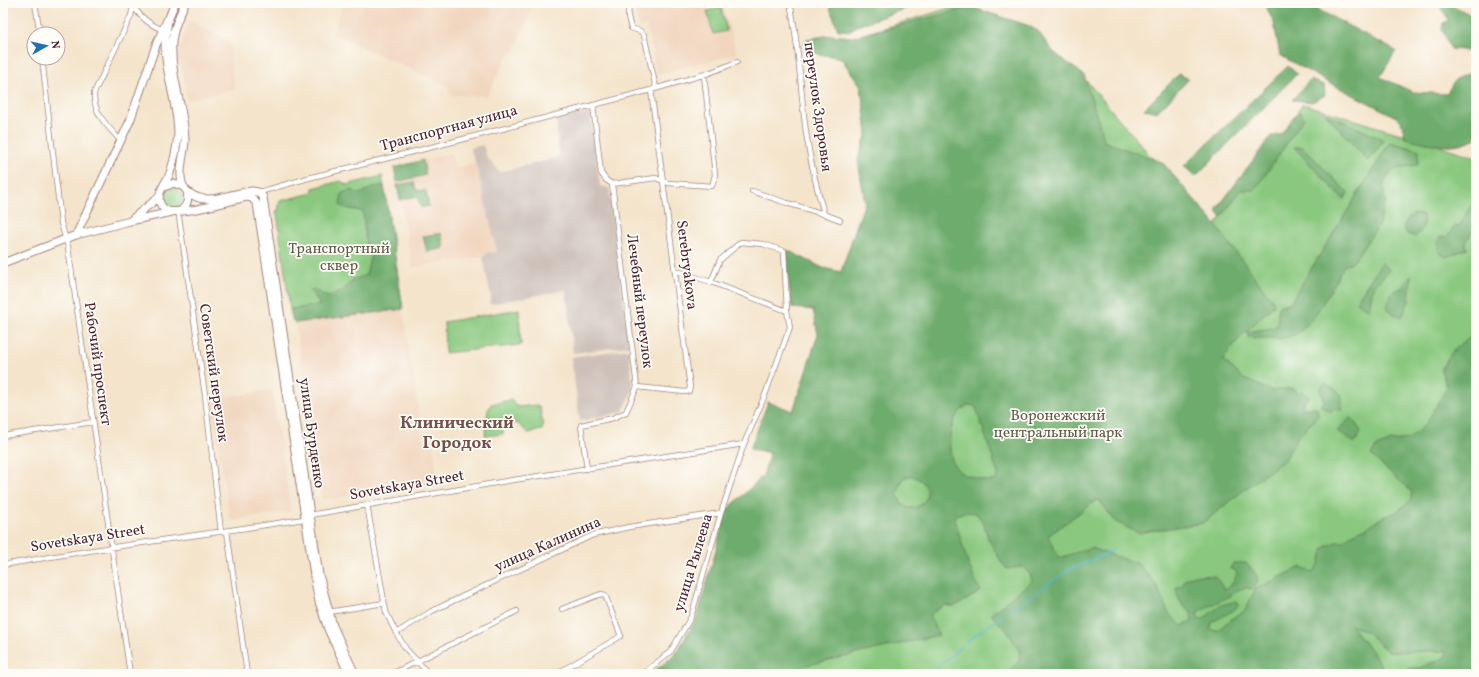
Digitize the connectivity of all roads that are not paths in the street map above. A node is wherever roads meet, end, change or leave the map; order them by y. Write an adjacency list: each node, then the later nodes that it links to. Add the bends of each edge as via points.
1 (35, 3): 7 (street)
2 (175, 3): 8 (main road)
3 (185, 3): 8 (main road, via 177,20)
4 (629, 3): 12 (street, Serebryakova, via 628,17 631,28 640,31 644,36)
5 (790, 3): 24 (street, переулок Здоровья, via 807,139)
6 (133, 4): 8 (street, via 148,22); 14 (street, via 131,16 94,93 96,110)
7 (39, 26)
8 (167, 32): 14 (main road); 17 (main road, via 168,66 178,135 176,151); 18 (main road, via 172,42 172,58 183,121 181,168)
9 (737, 62): 11 (street, Транспортная улица)
10 (43, 66): 28 (street, Рабочий проспект, via 61,223)
11 (704, 75): 12 (street, Транспортная улица); 15 (street, via 716,176 712,186)
12 (653, 89): 13 (street, Транспортная улица); 15 (street, Serebryakova)
13 (593, 105): 16 (street, via 601,173); 20 (street, Транспортная улица)
14 (121, 141): 27 (main road)
15 (664, 181): 16 (street, via 656,178); 30 (street, Serebryakova)
16 (612, 184): 33 (street, Лечебный переулок)
17 (164, 187): 18 (main road, via 174,183); 21 (main road)
18 (185, 189): 20 (main road, via 193,196 207,199 248,191); 23 (main road, via 187,203)
19 (752, 191): 24 (street)
20 (258, 192): 22 (street, Транспортная улица); 40 (main road, улица Бурденко, via 264,202)
21 (159, 197): 23 (main road, via 162,207); 26 (main road)
22 (250, 197): 23 (main road); 40 (main road, улица Бурденко, via 255,201 258,210)
23 (176, 214): 26 (main road); 41 (street, Советский переулок)
24 (824, 214): 25 (street)
25 (840, 220)
26 (130, 221): 27 (main road)
27 (76, 235): 28 (main road)
28 (66, 238): 29 (main road); 34 (street, Рабочий проспект)
29 (3, 263)
30 (675, 272): 31 (street); 33 (street, Serebryakova, via 689,391)
31 (711, 282): 32 (street); 32 (street, улица Рылеева, via 720,260 741,242 763,244 784,251)
32 (787, 311): 36 (street, улица Рылеева, via 790,327)
33 (637, 387): 37 (street, Лечебный переулок, via 626,412 613,418 581,425)
34 (93, 422): 35 (street); 42 (street, Рабочий проспект)
35 (3, 436)
36 (744, 444): 37 (street, Sovetskaya Street); 39 (street, улица Рылеева)
37 (587, 469): 38 (street, Sovetskaya Street, via 507,480)
38 (367, 505): 40 (street, Sovetskaya Street); 44 (street)
39 (721, 513): 48 (street, улица Калинина, via 593,535 452,601); 57 (street, улица Рылеева, via 691,617 671,651)
40 (307, 517): 41 (street, Sovetskaya Street); 47 (main road, улица Бурденко); 52 (main road, улица Бурденко, via 320,602 328,629)
41 (224, 531): 42 (street, Sovetskaya Street); 51 (street, Советский переулок)
42 (112, 548): 43 (street, Sovetskaya Street, via 79,551); 50 (street, Рабочий проспект)
43 (3, 565)
44 (384, 603): 47 (street); 48 (street)
45 (562, 609): 56 (street, via 601,594 605,595 621,636)
46 (517, 611): 49 (street)
47 (329, 612): 53 (main road, улица Бурденко)
48 (396, 633): 49 (street)
49 (417, 660): 54 (street); 55 (street)
50 (130, 674)
51 (247, 674)
52 (349, 674)
53 (355, 674)
54 (392, 674)
55 (429, 674)
56 (556, 674)
57 (644, 674)

